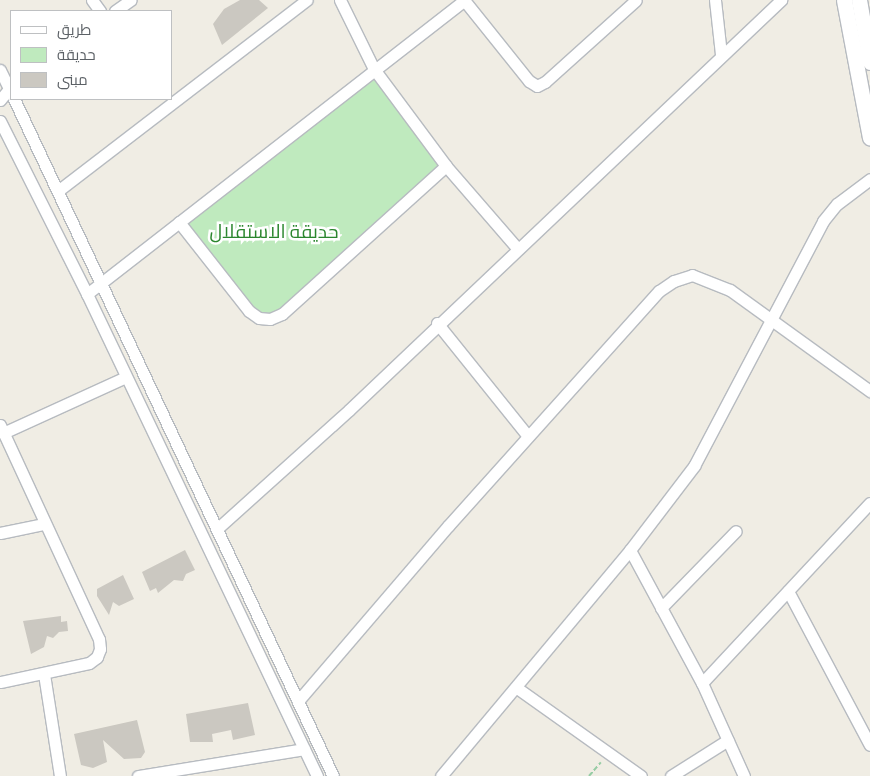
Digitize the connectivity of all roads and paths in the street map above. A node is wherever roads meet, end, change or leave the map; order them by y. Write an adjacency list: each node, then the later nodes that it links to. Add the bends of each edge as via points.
1 (131, 0): 10 (street)
2 (307, 0): 15 (street)
3 (340, 0): 13 (street)
4 (464, 0): 5 (street, via 529,81 537,86); 13 (street)
5 (636, 0)
6 (715, 0): 11 (street)
7 (781, 0): 11 (street)
8 (844, 0): 20 (street)
9 (859, 0): 12 (street)
10 (116, 10)
11 (721, 54): 25 (street)
12 (869, 54)
13 (374, 70): 21 (street); 24 (street)
14 (7, 85): 16 (street)
15 (172, 98)
16 (0, 100)
17 (14, 100): 23 (street)
18 (166, 102): 23 (street)
19 (0, 121): 27 (street)
20 (870, 138)
21 (446, 166): 24 (street, via 282,314 270,319 259,318 249,311); 25 (street)
22 (870, 179): 28 (street, via 837,204 823,221)
23 (59, 190): 26 (street)
24 (179, 222): 26 (street)
25 (517, 248): 29 (street)
26 (103, 283): 27 (street); 36 (street)
27 (87, 294): 30 (street)
28 (773, 320): 31 (street); 33 (street, via 710,280 692,275 674,281 659,291); 39 (street, via 706,448)
29 (437, 323): 33 (street); 36 (street, via 349,410)
30 (126, 378): 32 (street); 49 (street)
31 (870, 391)
32 (2, 429): 35 (street)
33 (528, 436): 46 (street, via 365,618)
34 (870, 503): 40 (street)
35 (44, 524): 38 (street); 42 (street, via 99,639 100,649 97,657 89,663)
36 (218, 528): 46 (street)
37 (736, 531): 41 (street)
38 (0, 533)
39 (630, 550): 41 (street); 45 (street)
40 (788, 591): 44 (street); 48 (street)
41 (661, 608): 44 (street)
42 (44, 674): 43 (street); 51 (street)
43 (0, 682)
44 (702, 683): 47 (street)
45 (517, 688): 50 (street); 55 (street)
46 (298, 701): 54 (street)
47 (728, 740): 58 (street); 59 (street)
48 (870, 745)
49 (304, 749): 52 (street); 53 (street)
50 (608, 754): 56 (path); 57 (street)
51 (60, 776)
52 (138, 776)
53 (317, 776)
54 (333, 776)
55 (441, 776)
56 (588, 776)
57 (641, 776)
58 (671, 776)
59 (744, 776)

